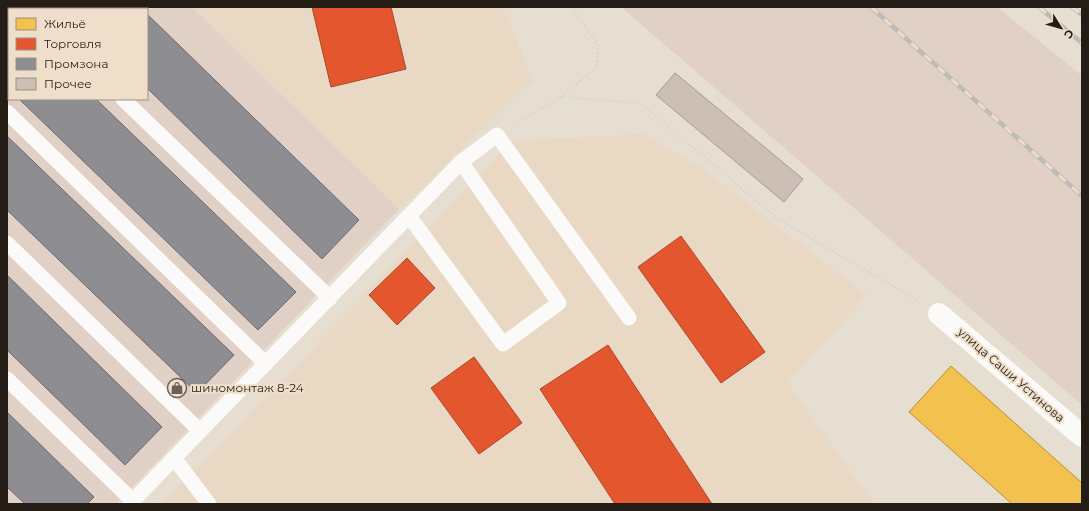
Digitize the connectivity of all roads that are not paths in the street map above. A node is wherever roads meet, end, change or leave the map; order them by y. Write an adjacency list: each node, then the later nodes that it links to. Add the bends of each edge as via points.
1 (124, 100): 6 (lane)
2 (7, 112): 9 (lane)
3 (461, 162): 4 (lane); 4 (lane, via 559,303 503,344); 8 (lane, via 497,135)
4 (409, 216): 6 (lane)
5 (7, 243): 11 (lane)
6 (330, 298): 9 (lane)
7 (939, 314): 12 (street, улица Саши Устинова)
8 (629, 318)
9 (266, 364): 11 (lane)
10 (7, 379): 14 (lane)
11 (200, 431): 13 (lane)
12 (1082, 436)
13 (174, 458): 14 (lane); 15 (lane)
14 (131, 502)
15 (209, 504)

